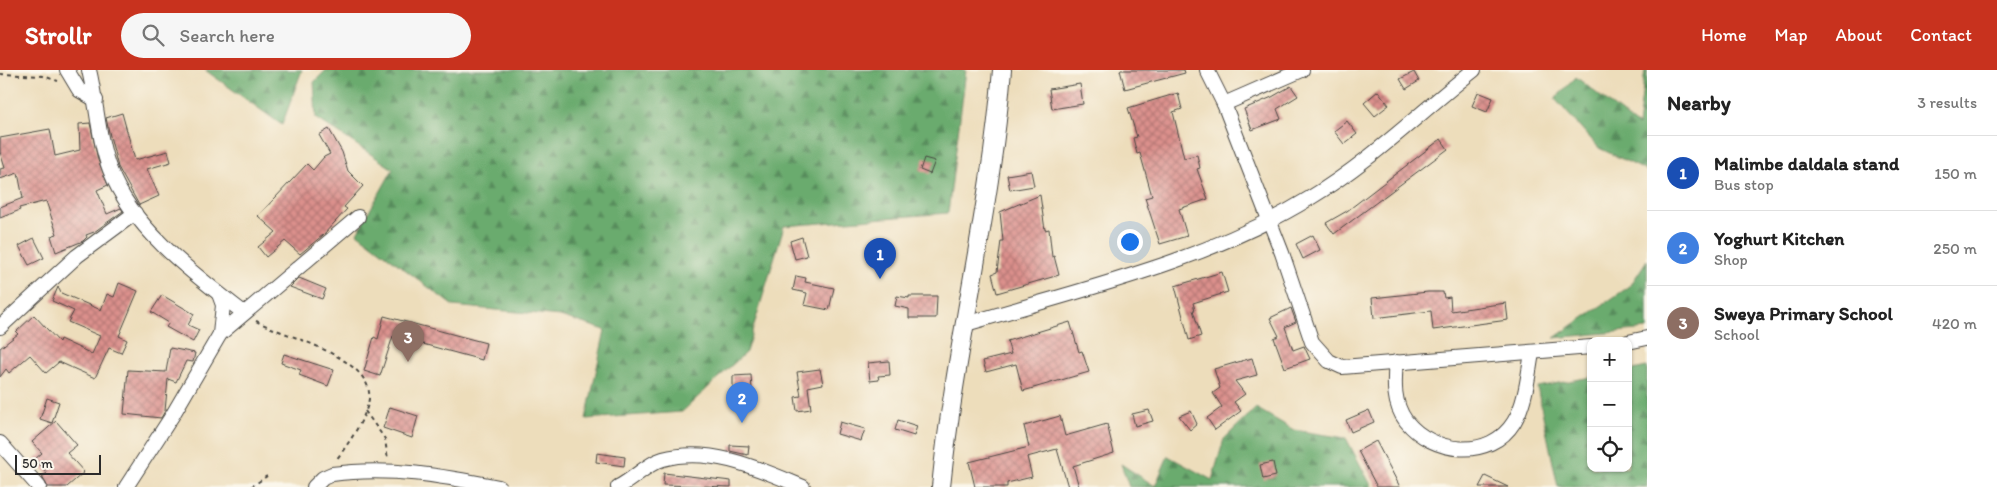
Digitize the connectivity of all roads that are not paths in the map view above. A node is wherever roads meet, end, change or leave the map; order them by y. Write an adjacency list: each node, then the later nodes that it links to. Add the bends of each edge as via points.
1 (67, 70): 7 (street, via 79,90)
2 (90, 70): 7 (street)
3 (1002, 70): 14 (main road)
4 (1207, 70): 8 (street)
5 (1302, 70): 8 (street)
6 (1474, 70): 11 (street, via 1357,167)
7 (96, 100): 9 (street, via 110,169 120,193)
8 (1224, 104): 11 (street)
9 (135, 213): 12 (street, via 176,257); 15 (street, via 77,256)
10 (358, 217): 13 (street)
11 (1270, 221): 14 (street, via 1198,252); 21 (street, via 1310,336 1320,353 1342,366)
12 (219, 294): 13 (street); 16 (street, via 223,305)
13 (244, 313): 16 (street)
14 (964, 325): 29 (main road)
15 (0, 327)
16 (220, 334): 25 (street)
17 (1647, 338): 18 (street)
18 (1632, 341)
19 (1587, 347): 20 (street)
20 (1532, 352): 21 (street); 21 (street, via 1526,390 1514,422 1500,438 1477,450 1432,441 1405,420 1394,385)
21 (1396, 362)
22 (0, 444): 24 (street)
23 (319, 483): 26 (street, via 342,473 388,470)
24 (30, 484)
25 (126, 487)
26 (499, 487)
27 (618, 487): 28 (street, via 662,459 689,455 719,457)
28 (803, 487)
29 (941, 487)

